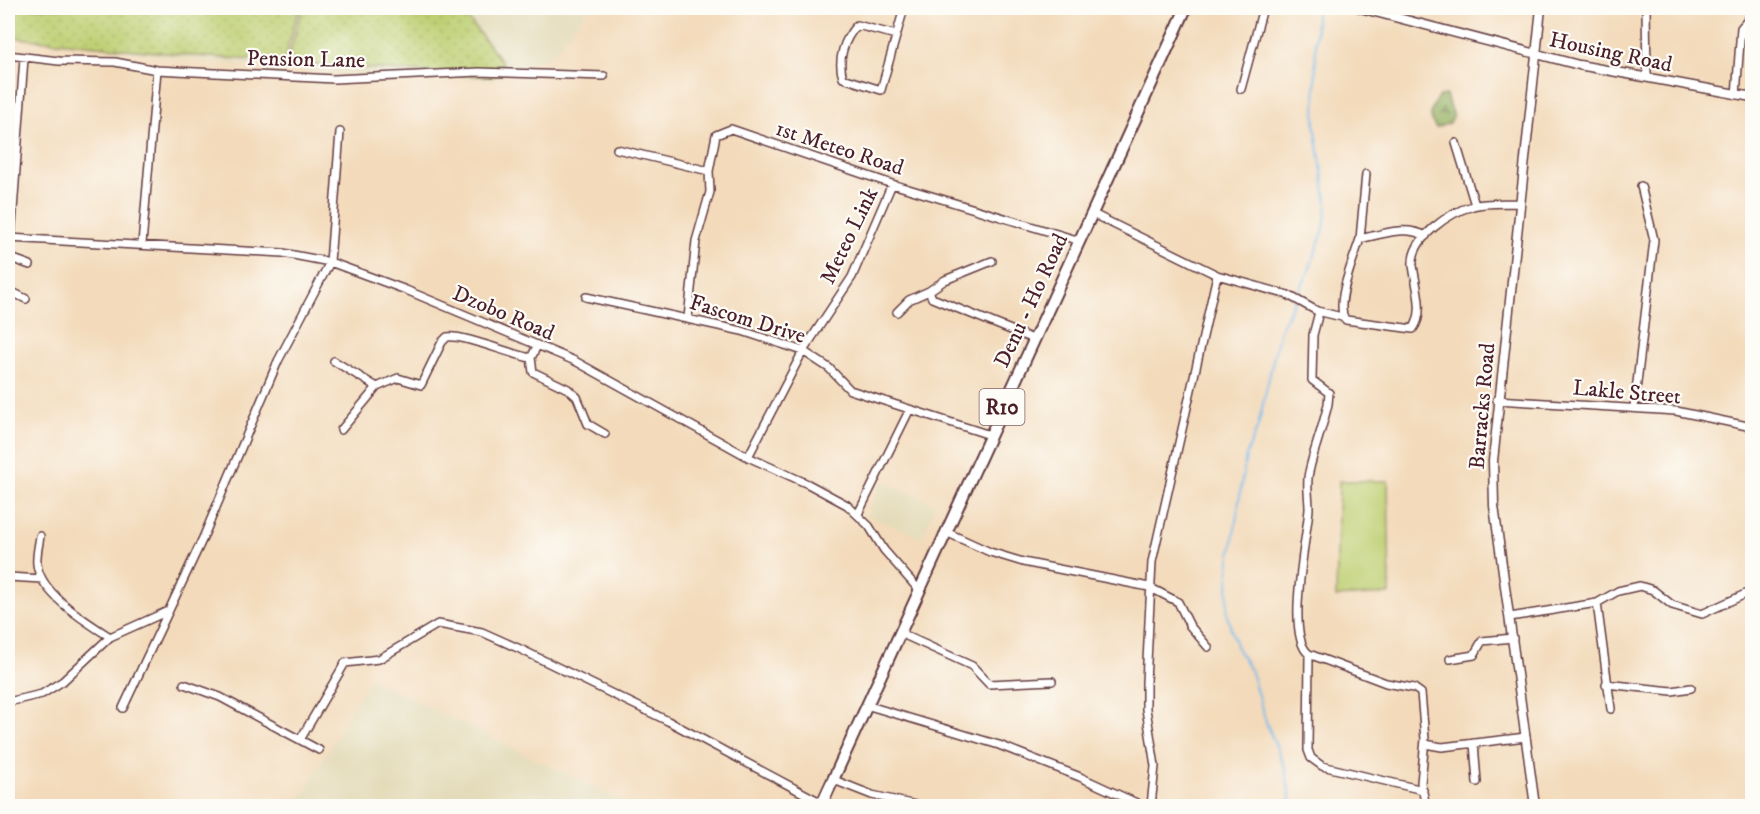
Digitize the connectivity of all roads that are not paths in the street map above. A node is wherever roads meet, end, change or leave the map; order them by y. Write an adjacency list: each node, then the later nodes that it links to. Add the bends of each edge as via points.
1 (904, 8): 8 (street)
2 (1186, 8): 27 (main road, Denu - Ho Road / R10)
3 (1263, 8): 15 (street)
4 (1360, 8): 9 (street, Housing Road)
5 (1541, 8): 9 (street, Barracks Road)
6 (1646, 8): 14 (street)
7 (1752, 15): 16 (street, via 1741,28)
8 (896, 35): 8 (street, via 880,90 843,78 839,67 843,50 857,25)
9 (1537, 54): 14 (street, Housing Road); 25 (street, Barracks Road)
10 (8, 55): 11 (street, Pension Lane)
11 (24, 58): 12 (street, Pension Lane, via 114,62); 29 (street)
12 (157, 70): 13 (street, Pension Lane, via 334,80 479,72); 32 (street)
13 (604, 76)
14 (1647, 76): 16 (street, Housing Road)
15 (1241, 89)
16 (1736, 95): 17 (street, Housing Road)
17 (1752, 97)
18 (340, 132): 35 (street)
19 (1456, 144): 26 (street)
20 (617, 149): 21 (street)
21 (709, 171): 23 (street, 1st Meteo Road, via 716,135 731,129); 44 (street, via 710,192 696,240)
22 (1366, 174): 30 (street)
23 (892, 184): 31 (street, 1st Meteo Road); 50 (street, Meteo Link, via 852,277)
24 (1641, 186): 55 (street, via 1654,240)
25 (1520, 204): 26 (street); 54 (street, Barracks Road)
26 (1475, 205): 28 (street)
27 (1093, 214): 31 (main road, Denu - Ho Road / R10); 37 (street)
28 (1426, 236): 30 (street, via 1404,230); 45 (street, via 1413,263 1419,309 1413,329)
29 (9, 238): 32 (street, Dzobo Road)
30 (1360, 239): 45 (street, via 1346,283)
31 (1080, 241): 47 (main road, Denu - Ho Road / R10)
32 (142, 244): 35 (street, Dzobo Road, via 283,253)
33 (8, 257): 36 (street)
34 (992, 261): 39 (street)
35 (330, 262): 49 (street, Dzobo Road); 71 (street, via 278,361)
36 (30, 265)
37 (1216, 275): 43 (street, via 1292,297); 67 (street)
38 (8, 290): 41 (street)
39 (928, 291): 42 (street, via 909,300); 47 (street, via 932,297)
40 (586, 297): 44 (street, Fascom Drive)
41 (26, 299)
42 (897, 312)
43 (1319, 312): 45 (street); 77 (street, via 1313,334 1312,380 1329,393 1308,473 1307,528 1299,582 1298,626 1304,650)
44 (688, 318): 50 (street, Fascom Drive)
45 (1344, 318)
46 (8, 321): 48 (street)
47 (1033, 339): 60 (main road, Denu - Ho Road / R10)
48 (8, 341)
49 (537, 346): 51 (street); 61 (street, Dzobo Road, via 575,361)
50 (802, 351): 56 (street, Fascom Drive, via 829,368 850,390); 61 (street, Meteo Link)
51 (531, 358): 53 (street, via 447,337 422,385 398,378); 59 (street, via 532,372 568,389 577,397 588,424)
52 (334, 361): 53 (street)
53 (377, 387): 58 (street)
54 (1497, 400): 55 (street, Lakle Street); 72 (street, Barracks Road, via 1493,489)
55 (1634, 408): 57 (street, Lakle Street, via 1676,411)
56 (909, 411): 60 (street, Fascom Drive); 62 (street)
57 (1752, 427)
58 (341, 430)
59 (605, 434)
60 (990, 435): 63 (main road, Denu - Ho Road / R10)
61 (748, 457): 62 (street, Dzobo Road, via 808,484)
62 (858, 513): 68 (street, Dzobo Road)
63 (946, 532): 67 (street, via 1023,562); 68 (main road, Denu - Ho Road / R10)
64 (40, 536): 66 (street, via 37,565)
65 (8, 577): 66 (street)
66 (42, 579): 74 (street, via 69,609)
67 (1149, 587): 76 (street, via 1178,602 1190,626); 98 (street, via 1146,709 1155,766)
68 (919, 590): 73 (main road, Denu - Ho Road / R10)
69 (1752, 591): 70 (street, via 1702,614 1672,605 1653,590 1640,586 1618,591)
70 (1597, 603): 72 (street); 81 (street)
71 (168, 611): 74 (street); 85 (street)
72 (1510, 618): 75 (street, Barracks Road)
73 (900, 633): 79 (street, via 972,666 989,684); 84 (main road, Denu - Ho Road / R10)
74 (110, 637): 83 (street, via 63,681 42,694)
75 (1513, 638): 78 (street, via 1482,641 1474,656); 87 (street, Barracks Road)
76 (1208, 647)
77 (1309, 654): 89 (street, via 1386,683 1418,690); 94 (street, via 1311,758 1322,766)
78 (1450, 659)
79 (1052, 681)
80 (184, 684): 88 (street, via 220,698)
81 (1606, 684): 82 (street, via 1672,691); 86 (street)
82 (1690, 688)
83 (8, 702)
84 (866, 705): 92 (main road, Denu - Ho Road / R10); 97 (street, via 999,746 1080,777)
85 (123, 708)
86 (1611, 709)
87 (1526, 737): 90 (street); 100 (street, Barracks Road)
88 (300, 740): 91 (street); 95 (street, via 345,663 379,659 438,624 482,632 520,649 668,721)
89 (1425, 744): 90 (street); 94 (street, via 1420,768)
90 (1474, 744): 93 (street)
91 (319, 750)
92 (834, 780): 95 (main road, Denu - Ho Road / R10); 96 (street)
93 (1476, 782)
94 (1423, 790): 99 (street)
95 (821, 805)
96 (920, 807)
97 (1143, 807)
98 (1151, 807)
99 (1426, 807)
100 (1535, 807)

